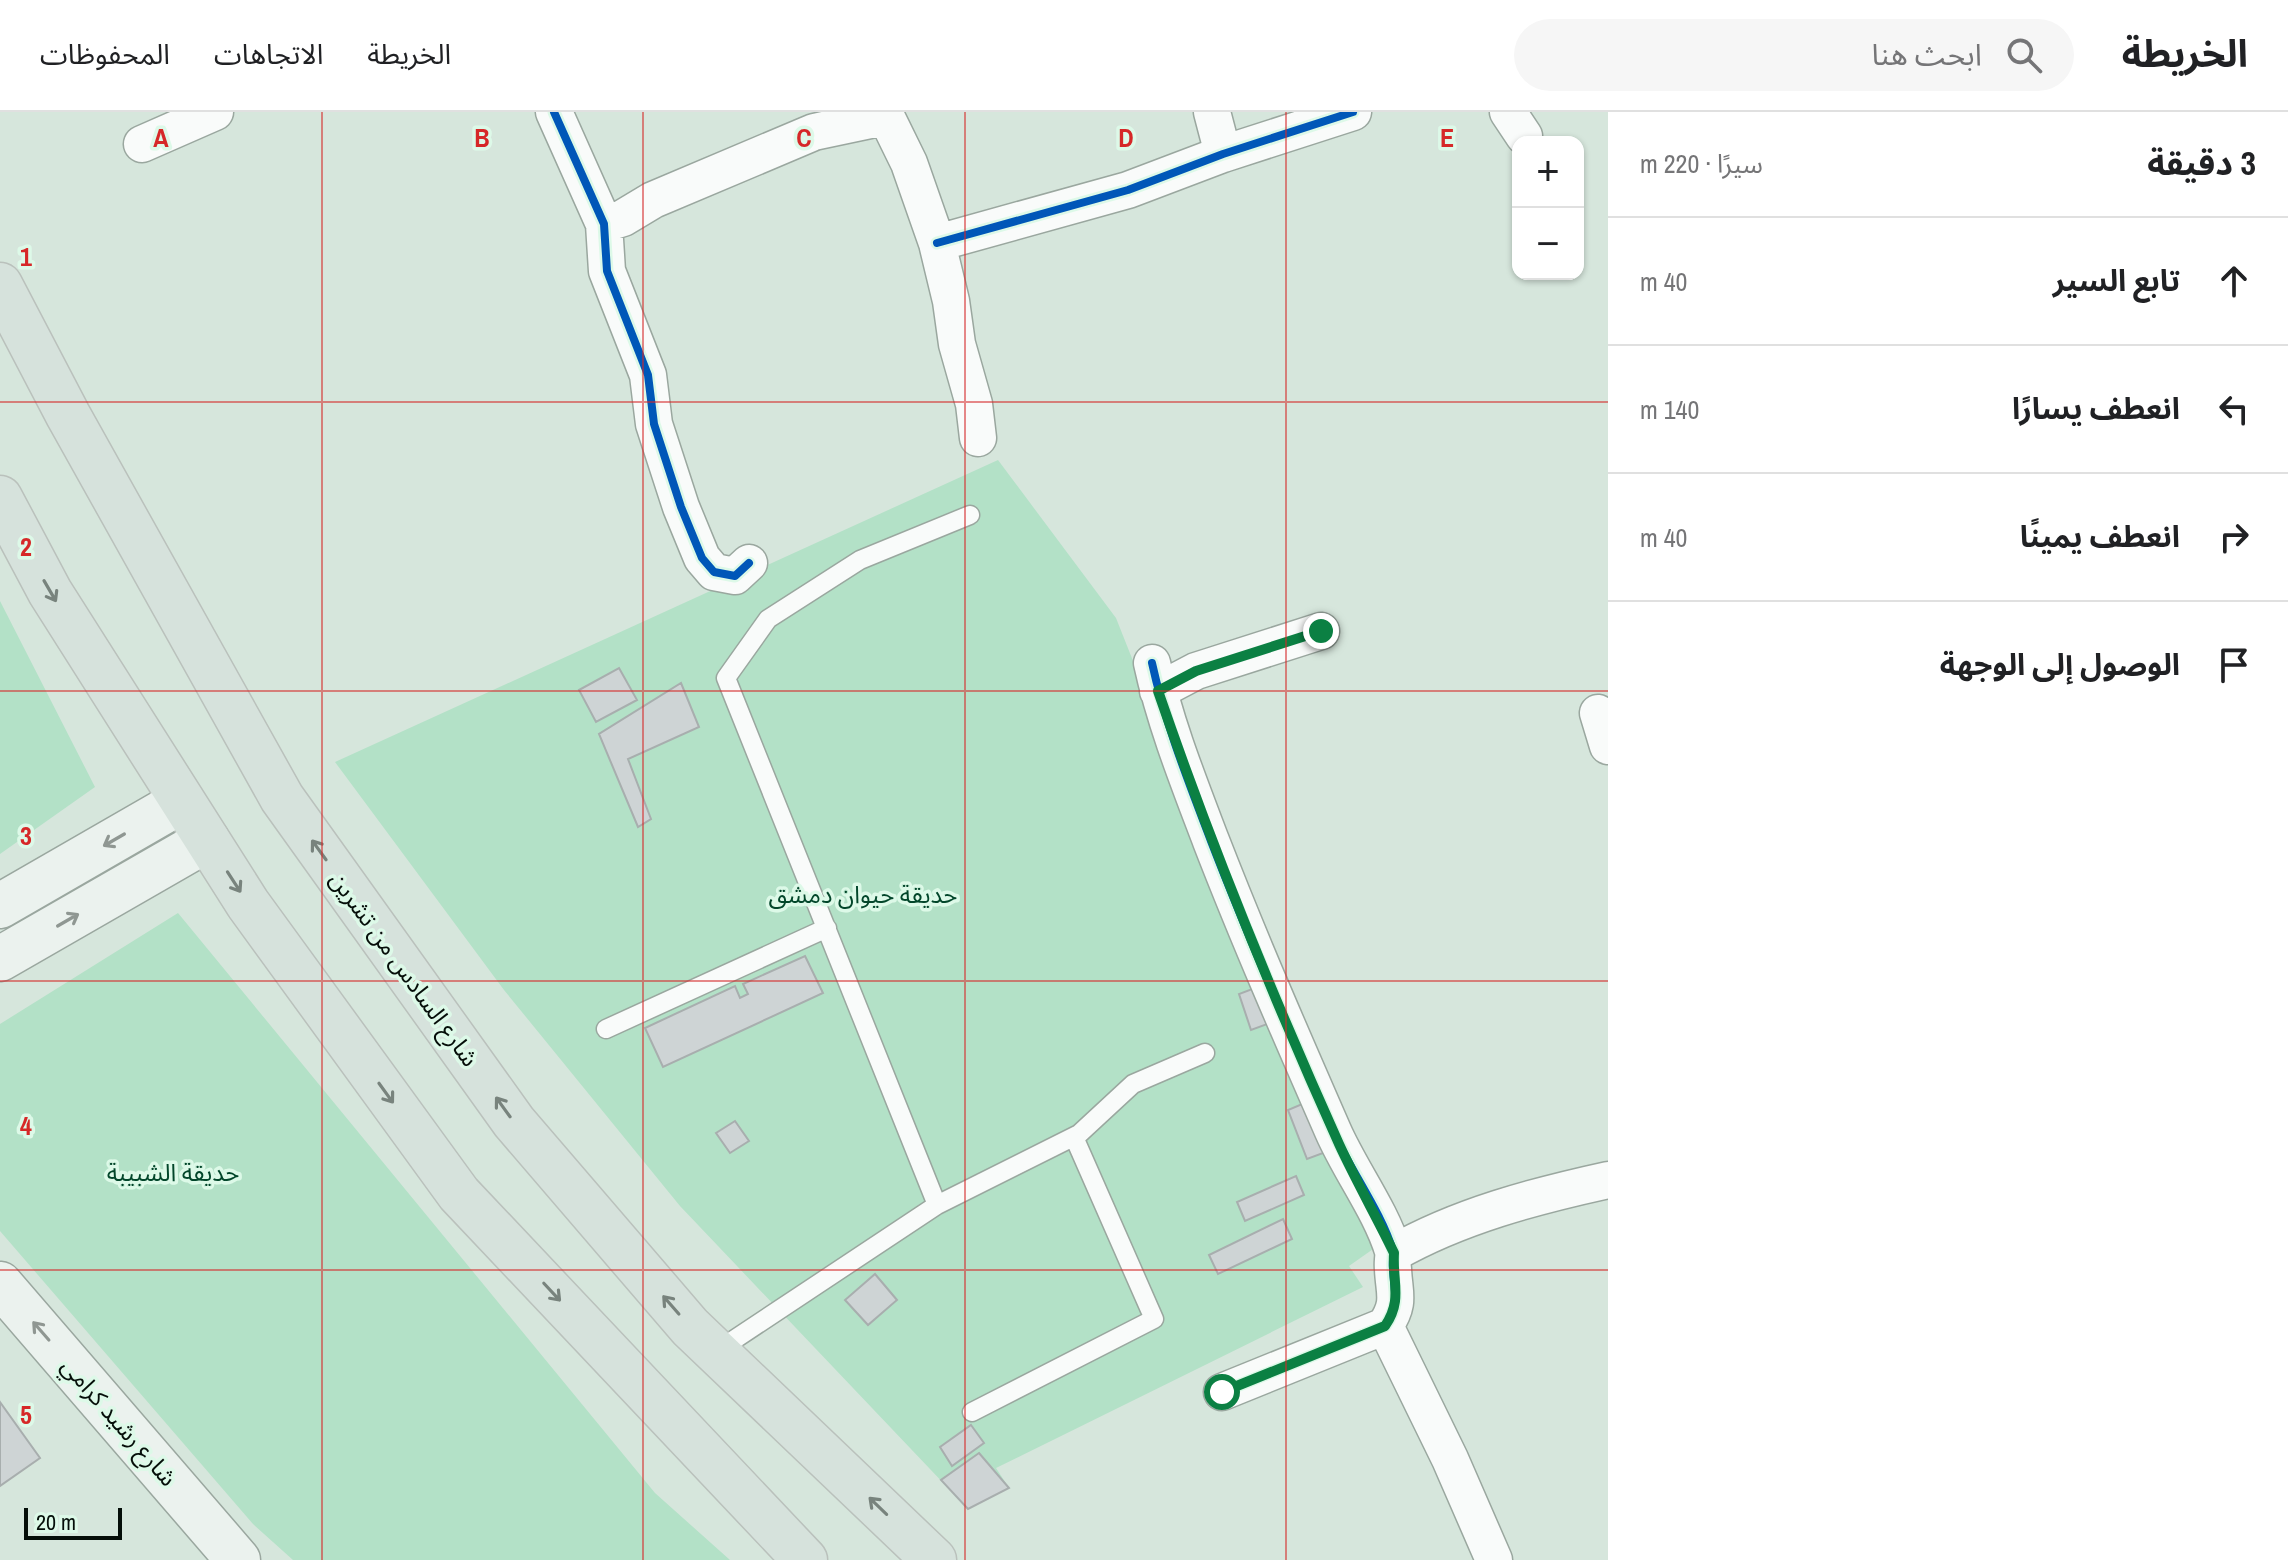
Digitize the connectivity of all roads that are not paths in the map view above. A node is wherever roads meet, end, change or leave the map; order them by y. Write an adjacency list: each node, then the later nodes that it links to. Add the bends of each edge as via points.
1 (215, 112): 6 (street)
2 (554, 112): 8 (street)
3 (1212, 112): 7 (street)
4 (1353, 112): 7 (street)
5 (884, 114): 8 (street, via 814,132); 9 (street, via 909,163)
6 (142, 144)
7 (1223, 154): 9 (street, via 1128,190)
8 (604, 224): 14 (street, via 607,271 648,375 654,424 702,558 714,572 735,576)
9 (937, 243): 11 (street)
10 (0, 285): 29 (highway, شارع السادس من تشرين, one-way to 10, via 690,1327 514,1122 282,798)
11 (978, 438)
12 (0, 498): 16 (highway, one-way to 16, via 50,592)
13 (970, 515): 19 (lane, via 860,560 768,619 726,678)
14 (749, 563)
15 (1321, 631): 26 (street, via 1196,671 1155,677 1252,946 1341,1148)
16 (182, 801): 17 (highway); 18 (main road, one-way to 18)
17 (207, 840): 20 (main road, one-way to 17); 33 (highway, one-way to 33, via 459,1194)
18 (0, 906)
19 (827, 928): 21 (lane); 25 (lane)
20 (0, 959)
21 (606, 1029)
22 (1205, 1053): 23 (lane, via 1133,1084)
23 (1074, 1137): 25 (lane); 31 (lane, via 1154,1319)
24 (1608, 1180): 26 (street, via 1497,1209 1425,1235)
25 (937, 1205): 29 (lane)
26 (1394, 1253): 28 (street, via 1395,1312)
27 (0, 1284): 32 (main road, شارع رشيد كرامي, one-way to 27)
28 (1385, 1326): 30 (street); 35 (street)
29 (717, 1351): 34 (highway, شارع السادس من تشرين, one-way to 29)
30 (1222, 1392)
31 (972, 1412)
32 (238, 1560)
33 (805, 1560)
34 (934, 1560)
35 (1494, 1560)

